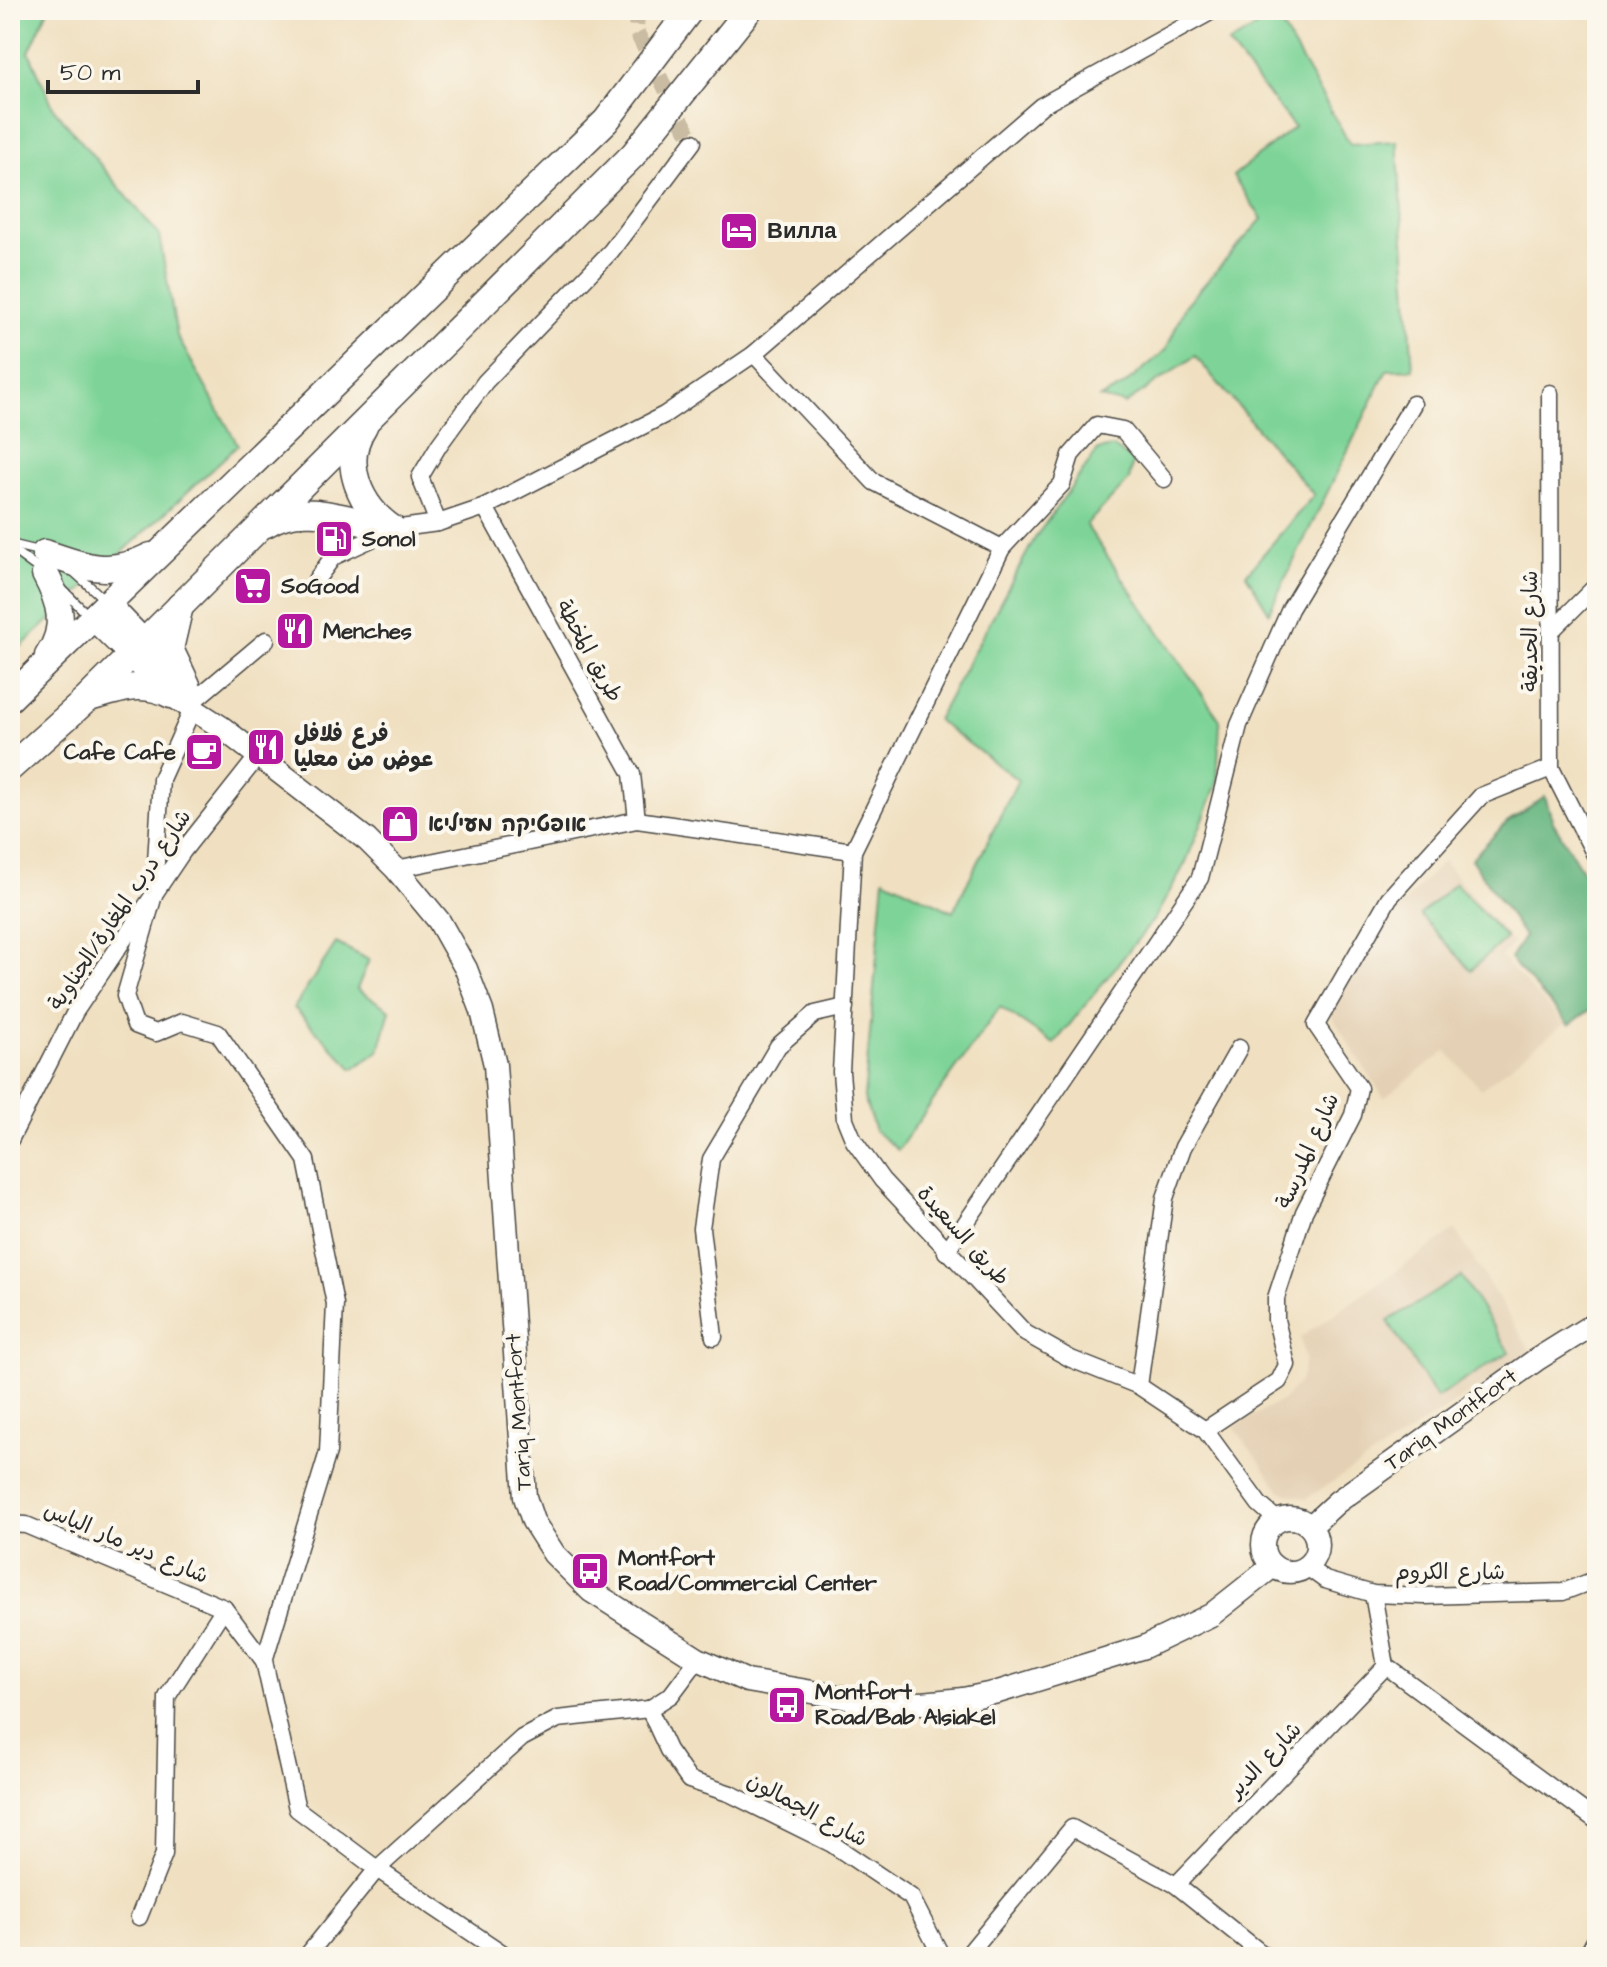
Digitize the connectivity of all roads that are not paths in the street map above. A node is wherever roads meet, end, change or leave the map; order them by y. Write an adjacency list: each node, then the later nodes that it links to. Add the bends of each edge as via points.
1 (690, 10): 15 (highway, via 606,121)
2 (749, 10): 8 (highway, via 633,155)
3 (1214, 10): 5 (street, via 1041,106)
4 (693, 142): 11 (street, via 611,251 485,382 439,445 420,477)
5 (754, 354): 10 (street, via 664,415); 16 (street, via 874,482)
6 (1550, 393): 22 (street, شارع الحديقة)
7 (1413, 404): 40 (street, via 1290,609 1239,725 1200,878)
8 (374, 411): 12 (highway, via 356,438 353,472 369,507); 13 (highway)
9 (1164, 479): 16 (street, طريق السعيدة, via 1123,430 1097,425 1071,455 1062,484)
10 (485, 507): 11 (street); 32 (street, طريق المخطة, via 632,774)
11 (438, 523): 12 (street)
12 (393, 529): 13 (highway, via 315,512 281,514); 18 (street, via 333,557)
13 (244, 540): 20 (highway)
14 (10, 546): 17 (lane); 17 (lane)
15 (168, 547): 17 (highway, via 129,567); 21 (highway)
16 (1002, 548): 33 (street, طريق السعيدة)
17 (45, 564): 21 (lane); 21 (lane, via 66,565); 25 (highway, via 60,603 60,630)
18 (316, 580)
19 (1597, 585): 22 (street)
20 (180, 606): 24 (highway); 26 (highway, via 170,649)
21 (101, 612): 24 (main road, Tariq Montfort); 25 (highway)
22 (1553, 629): 31 (street, شارع الحديقة)
23 (266, 640): 26 (street)
24 (138, 647): 26 (main road, Tariq Montfort); 28 (highway)
25 (40, 669): 27 (highway)
26 (187, 697): 28 (highway, via 138,685); 29 (main road, Tariq Montfort); 36 (street, via 161,779)
27 (10, 698)
28 (87, 699): 30 (highway)
29 (258, 756): 35 (main road, Tariq Montfort, via 367,840); 36 (street, شارع درب المغارة/الجناوية)
30 (10, 768)
31 (1551, 768): 34 (street, شارع الحديقة); 44 (street, شارع المدرسة, via 1481,796 1389,898 1333,989 1316,1025 1359,1088 1353,1115 1304,1212 1276,1298 1287,1365 1279,1381)
32 (637, 820): 33 (street); 35 (street)
33 (853, 851): 37 (street, طريق السعيدة)
34 (1597, 859)
35 (396, 869): 53 (main road, Tariq Montfort, via 439,921 466,969 495,1065 525,1497 533,1521 554,1554 591,1591)
36 (154, 895): 39 (street, شارع درب المغارة/الجناوية, via 75,1012); 54 (street, via 125,996 135,1025 156,1033 182,1022 218,1033 244,1067 306,1160 335,1304 328,1452)
37 (845, 1007): 40 (street, طريق السعيدة, via 841,1072 845,1119 854,1141); 42 (street, via 815,1014 778,1046 711,1159 701,1228)
38 (1239, 1048): 43 (street, via 1173,1172 1165,1198)
39 (10, 1140)
40 (946, 1252): 43 (street, طريق السعيدة, via 1025,1333 1071,1359)
41 (1597, 1322): 47 (main road, Tariq Montfort, via 1474,1404)
42 (714, 1337)
43 (1139, 1386): 44 (street, طريق السعيدة)
44 (1205, 1430): 45 (street, طريق السعيدة, via 1259,1504)
45 (1277, 1520): 47 (main road, via 1295,1517); 48 (main road, via 1263,1542)
46 (10, 1524): 52 (street, شارع دير مار الياس, via 26,1525)
47 (1311, 1526): 49 (main road, via 1318,1542)
48 (1273, 1566): 49 (main road, via 1290,1572); 53 (main road, Tariq Montfort, via 1211,1615 1144,1647 963,1699 854,1699 747,1681)
49 (1307, 1567): 51 (street, شارع الكروم, via 1325,1580)
50 (1597, 1579): 51 (street, شارع الكروم, via 1563,1592)
51 (1373, 1594): 55 (street)
52 (224, 1608): 54 (street, شارع دير مار الياس); 60 (street, شارع دير مار الياس, via 167,1697 164,1854)
53 (698, 1659): 56 (street, via 671,1695)
54 (264, 1661): 58 (street, via 297,1809)
55 (1386, 1666): 57 (street); 59 (street, شارع الدير)
56 (649, 1709): 58 (street, via 558,1719 522,1738); 64 (street, شارع الجمالون, via 689,1780 731,1794 832,1844 911,1897)
57 (1597, 1821)
58 (377, 1869): 62 (street); 63 (street)
59 (1176, 1885): 65 (street, via 1072,1828); 66 (street)
60 (139, 1917)
61 (1597, 1937): 67 (street)
62 (306, 1957)
63 (508, 1957)
64 (942, 1957)
65 (966, 1957)
66 (1266, 1957)
67 (1586, 1957)

